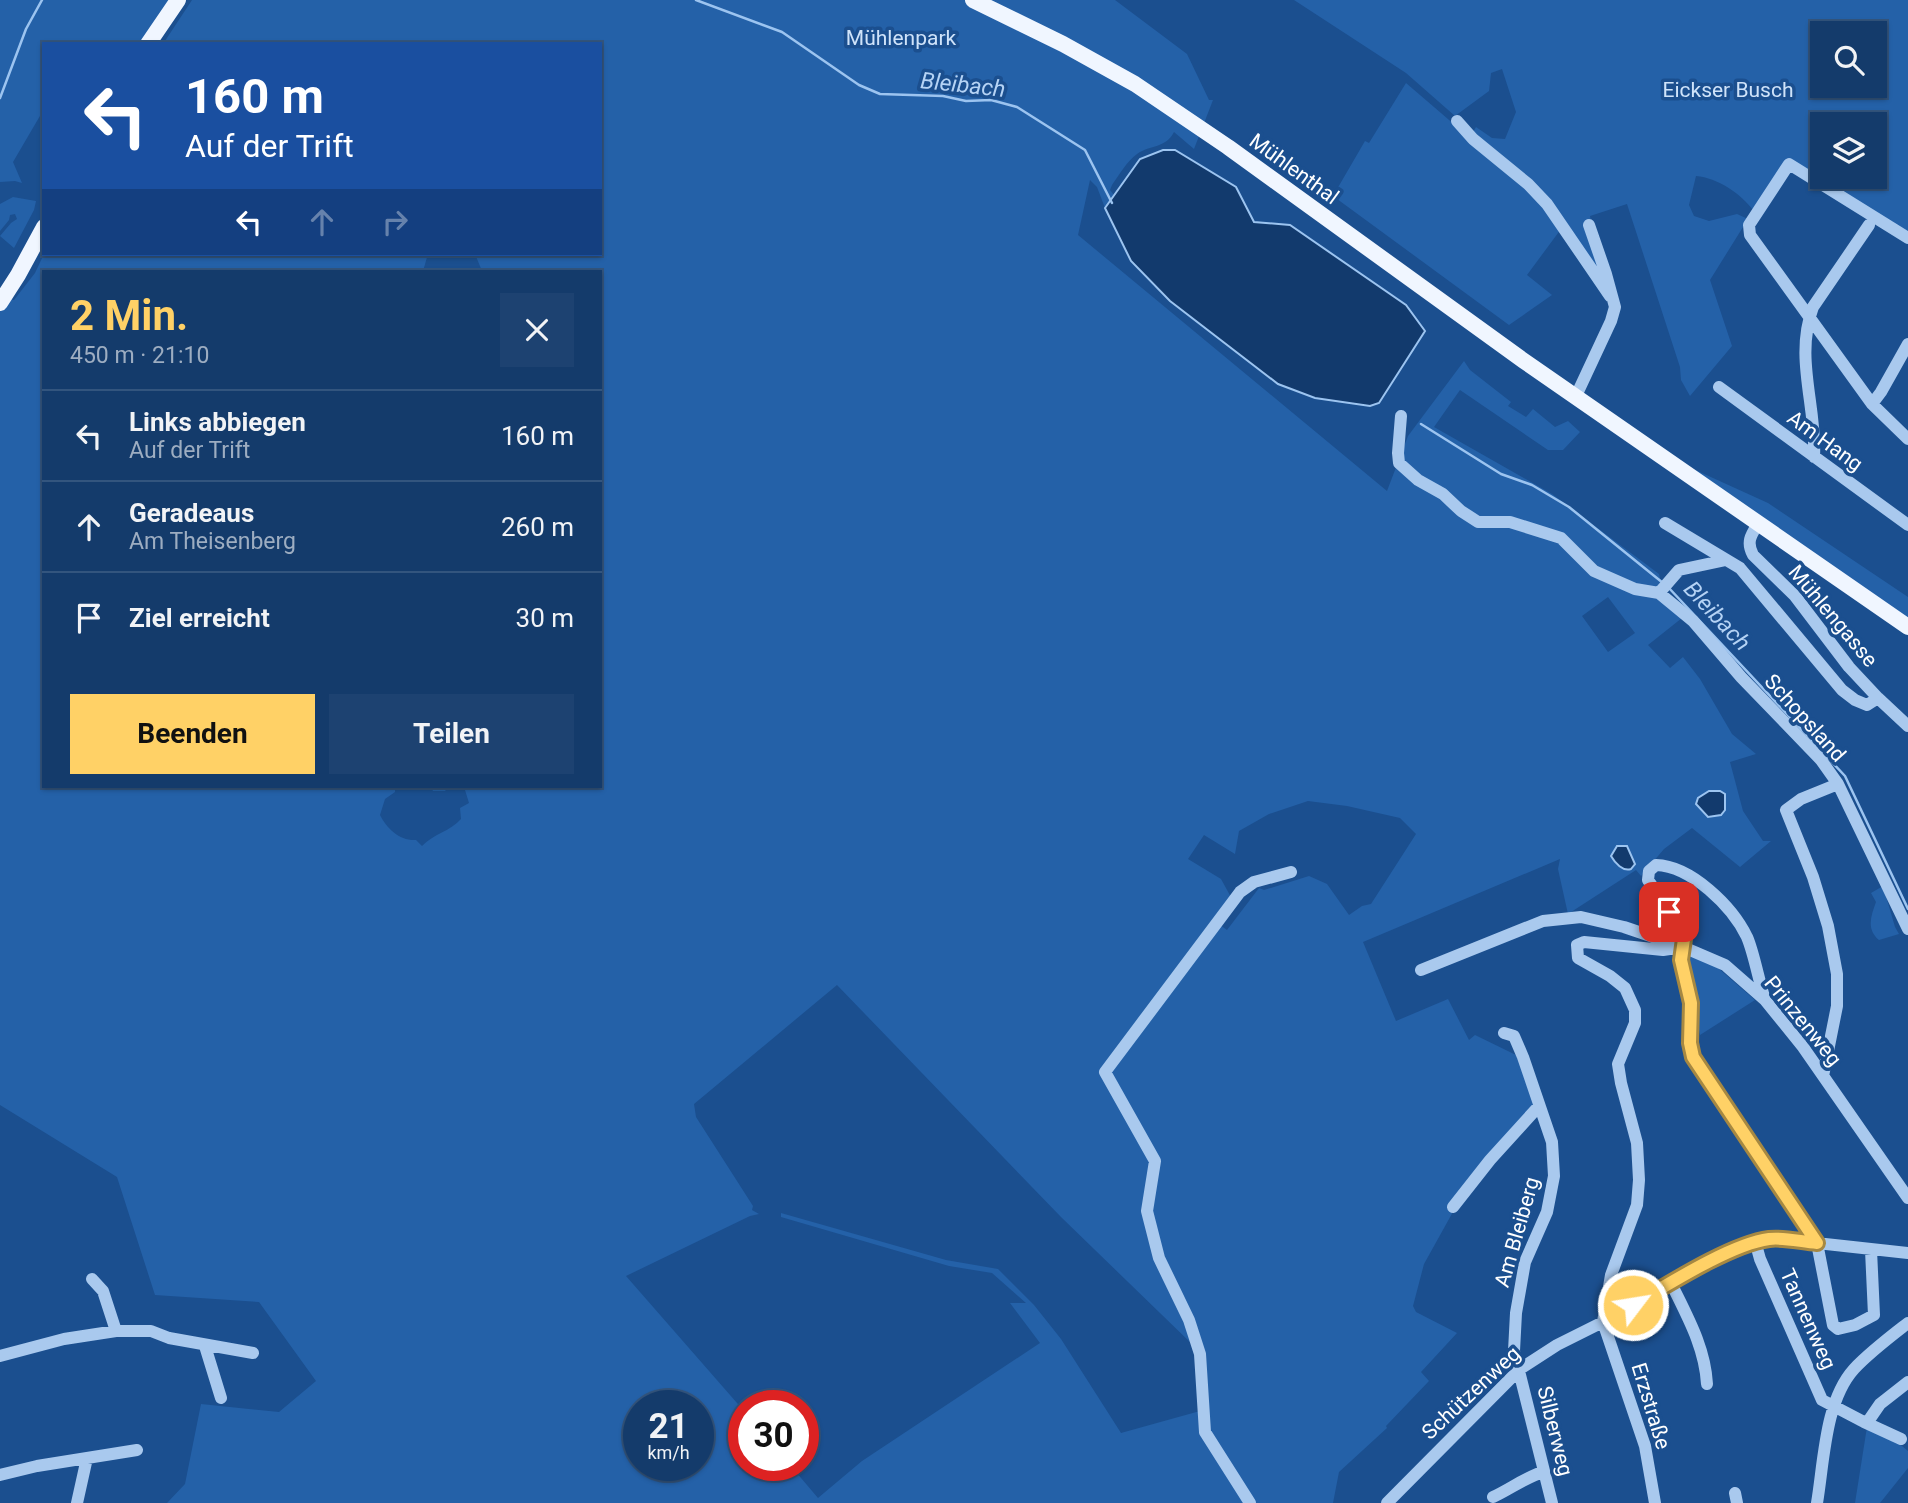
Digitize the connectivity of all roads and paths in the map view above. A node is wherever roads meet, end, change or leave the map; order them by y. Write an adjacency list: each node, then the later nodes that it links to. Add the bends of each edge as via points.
1 (178, 0): 3 (main road)
2 (973, 0): 14 (main road, Mühlenthal, via 1135,84)
3 (149, 42)
4 (1457, 121): 9 (street, via 1547,204)
5 (1589, 225): 9 (street)
6 (1869, 225): 11 (street)
7 (42, 231): 10 (main road)
8 (1908, 238): 11 (street, via 1789,164 1749,225 1750,235)
9 (1610, 296): 14 (street, via 1615,307 1611,321)
10 (0, 303)
11 (1809, 318): 15 (street); 18 (street, via 1805,382)
12 (1908, 344): 15 (street)
13 (1719, 387): 18 (street, Am Hang)
14 (1576, 396): 20 (main road, Mühlenthal)
15 (1872, 404): 17 (street)
16 (1401, 416): 23 (street, via 1399,463 1461,511 1478,522 1510,522 1561,538 1594,571 1635,589)
17 (1908, 439)
18 (1814, 457): 21 (street, Am Hang)
19 (1665, 523): 22 (street)
20 (1758, 524): 24 (main road, Mühlenthal); 25 (street, Mühlengasse, via 1749,539 1753,555 1795,596)
21 (1908, 525)
22 (1726, 560): 23 (street, via 1679,570); 25 (street, via 1749,578 1842,690 1867,705)
23 (1663, 587): 27 (street, Schopsland)
24 (1908, 627)
25 (1878, 698): 26 (street, Mühlengasse)
26 (1908, 726)
27 (1838, 784): 29 (street, Schopsland); 34 (street, via 1786,810 1831,940 1838,993)
28 (1291, 872): 66 (street, via 1254,882 1240,892 1105,1072 1155,1161 1147,1211 1159,1258 1200,1354 1205,1432)
29 (1907, 926)
30 (1684, 947): 31 (street, Prinzenweg, via 1581,917 1543,921); 32 (street, Prinzenweg, via 1725,965); 32 (street, via 1680,927 1648,880 1656,865 1683,871 1711,891 1735,919 1747,938); 41 (street, via 1681,960 1691,1003 1693,1057); 46 (street, via 1577,945 1578,958 1625,988 1636,1023 1618,1063 1637,1143 1637,1205 1611,1275)
31 (1421, 970)
32 (1765, 1000): 35 (street, Prinzenweg)
33 (1504, 1032): 37 (street, Am Bleiberg, via 1514,1036)
34 (1829, 1045): 35 (street); 36 (street)
35 (1803, 1047): 36 (street, Prinzenweg)
36 (1823, 1076): 38 (street, Prinzenweg)
37 (1539, 1106): 39 (street); 53 (street, Am Bleiberg, via 1552,1142 1554,1176 1547,1212 1525,1262 1520,1288 1514,1351)
38 (1908, 1198)
39 (1453, 1207)
40 (1755, 1241): 41 (street, Schützenweg, via 1772,1238); 45 (street, Schützenweg); 57 (street, Tannenweg, via 1822,1400)
41 (1817, 1243): 42 (street, Schützenweg); 42 (street, via 1833,1325 1838,1329 1874,1315)
42 (1871, 1250): 43 (street, Schützenweg)
43 (1908, 1254)
44 (92, 1279): 48 (street, via 103,1291)
45 (1671, 1283): 46 (street, Schützenweg); 55 (street, via 1697,1336)
46 (1603, 1322): 53 (street, Schützenweg); 69 (street, Erzstraße, via 1645,1446)
47 (1908, 1322): 57 (street, via 1854,1369)
48 (116, 1331): 50 (street, via 151,1331); 52 (street)
49 (0, 1341): 52 (street)
50 (205, 1346): 51 (street); 56 (street)
51 (253, 1353)
52 (2, 1355)
53 (1520, 1369): 62 (street, Silberweg); 67 (street, Schützenweg)
54 (1908, 1382): 58 (street)
55 (1707, 1384)
56 (221, 1398)
57 (1833, 1407): 58 (street); 70 (street)
58 (1864, 1422): 59 (street)
59 (1901, 1439)
60 (137, 1450): 61 (street)
61 (87, 1458): 63 (street); 65 (street)
62 (1544, 1472): 64 (street); 68 (street, Silberweg)
63 (0, 1475)
64 (1493, 1497)
65 (77, 1503)
66 (1250, 1503)
67 (1387, 1503)
68 (1552, 1503)
69 (1655, 1503)
70 (1817, 1503)

